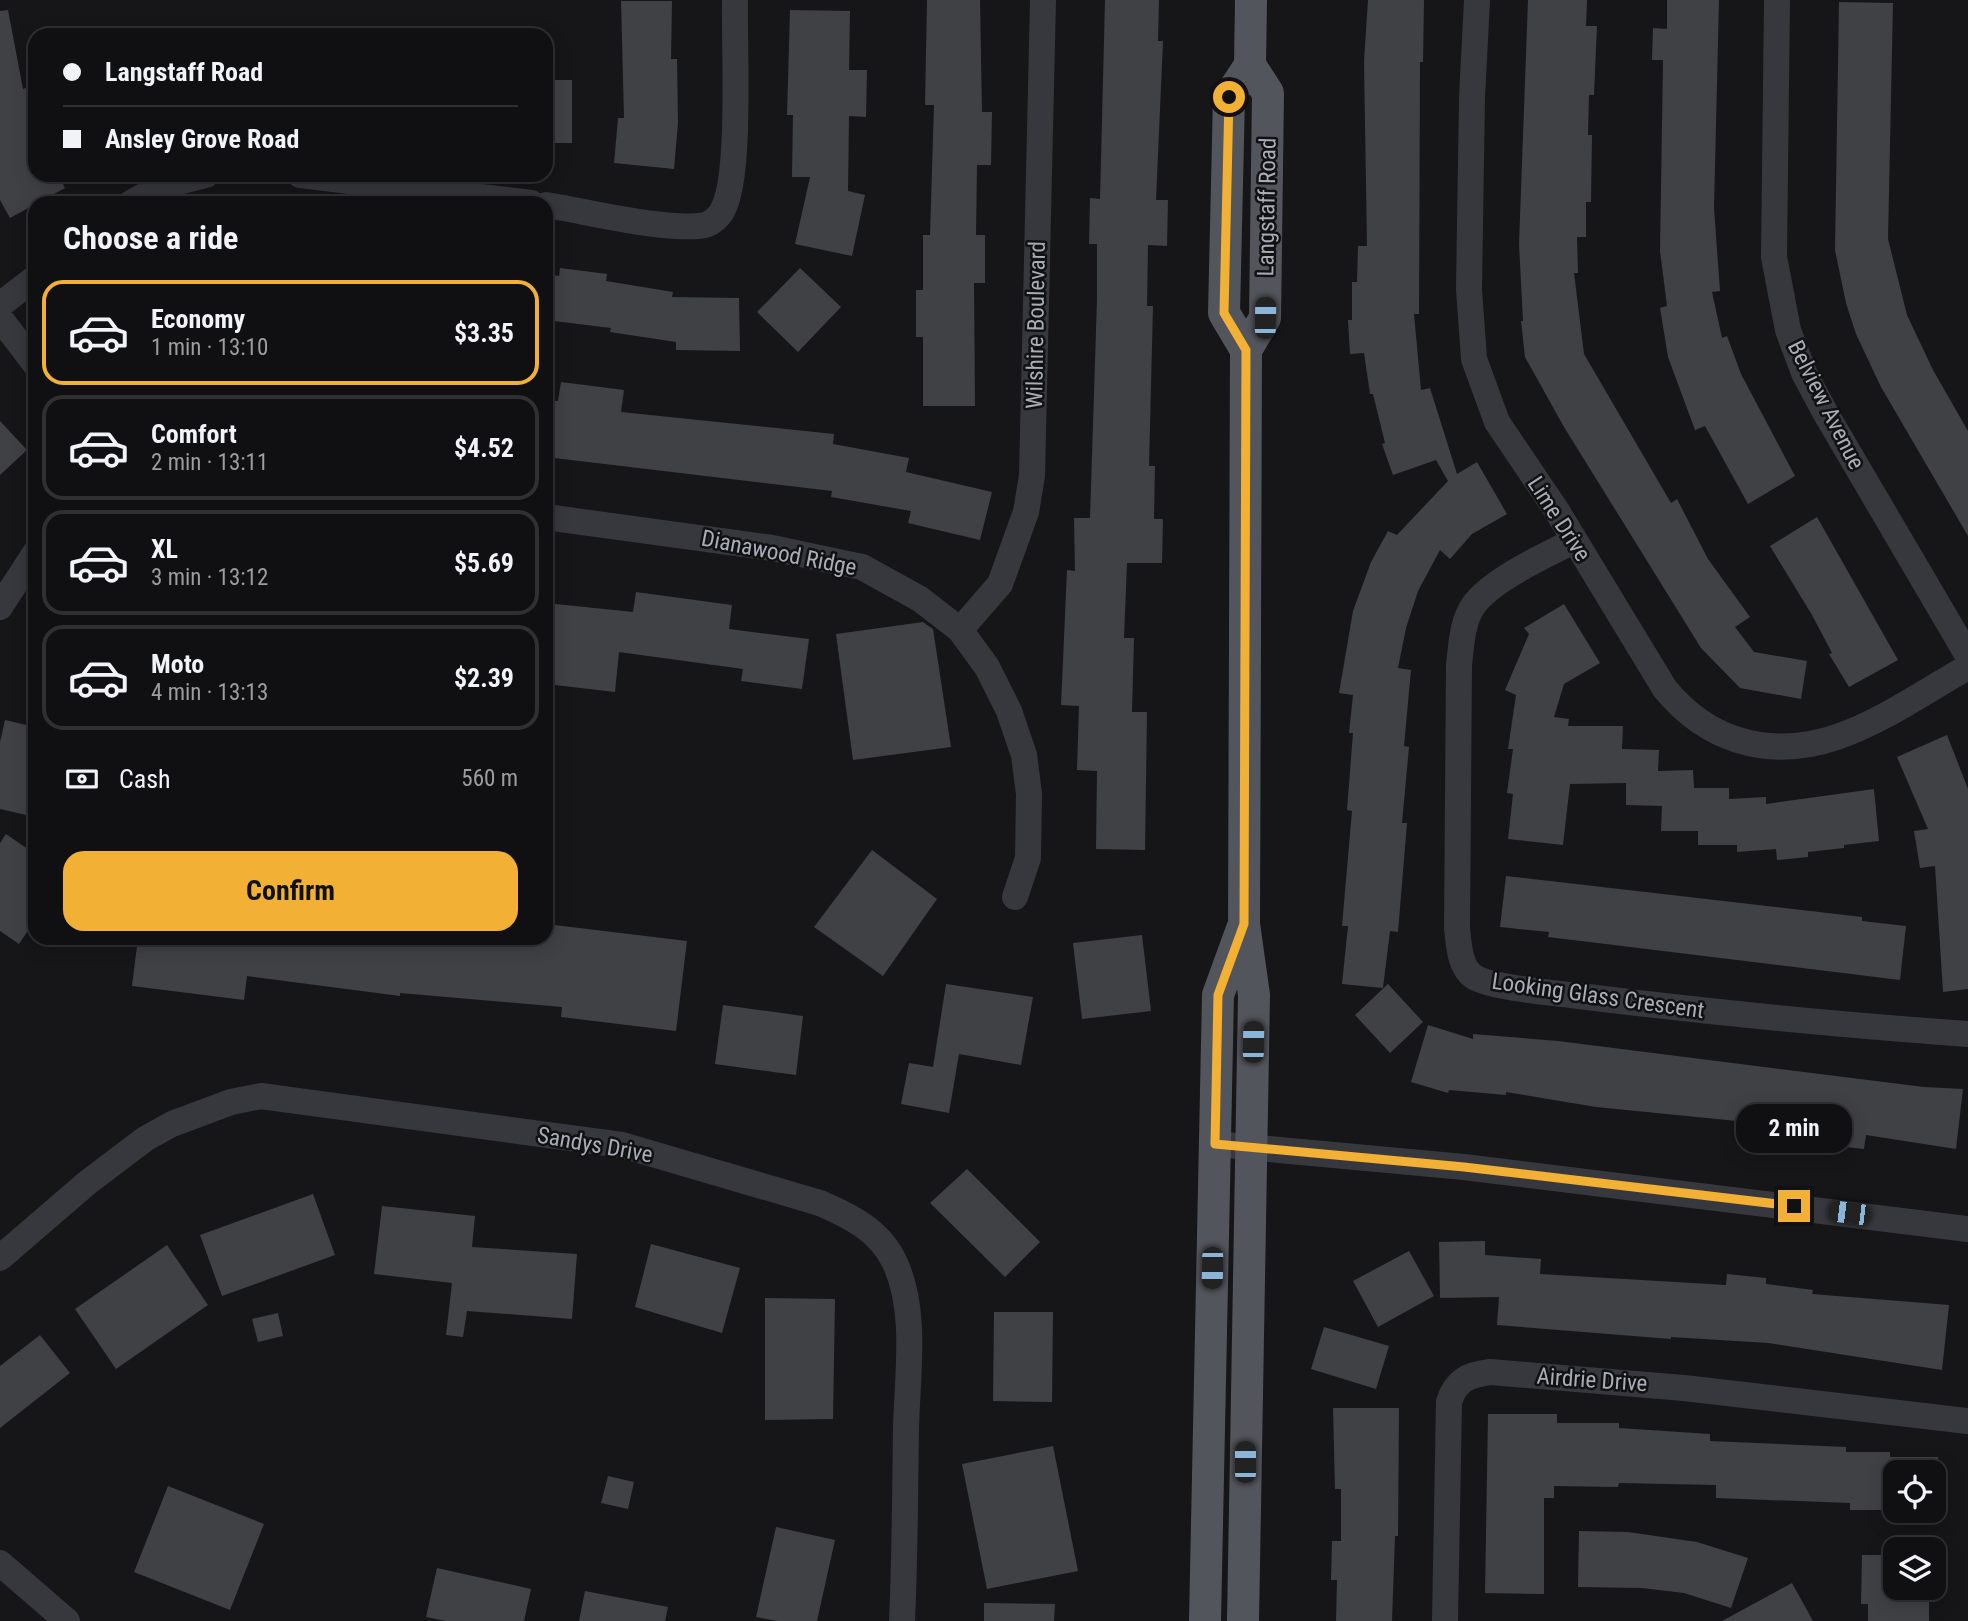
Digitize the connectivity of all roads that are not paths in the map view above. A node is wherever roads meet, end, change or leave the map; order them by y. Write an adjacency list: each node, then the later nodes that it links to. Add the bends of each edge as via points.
1 (735, 0): 10 (street, via 733,152 725,206 719,216 706,225 654,223)
2 (1042, 0): 19 (street, Wilshire Boulevard, via 1032,476 1026,512 1000,584)
3 (1251, 0): 23 (main road, Langstaff Road, via 1250,65 1229,97 1224,313 1246,350)
4 (1477, 0): 16 (street, Lime Drive, via 1469,289 1474,359 1497,422)
5 (1777, 0): 20 (street, Belview Avenue, via 1774,257 1788,330 1826,414)
6 (179, 182): 8 (street)
7 (358, 182): 9 (street)
8 (143, 196)
9 (473, 196)
10 (553, 206)
11 (28, 283): 12 (street)
12 (0, 305)
13 (0, 317): 14 (street)
14 (28, 355)
15 (553, 518): 19 (street, Dianawood Ridge, via 772,548 862,567 920,599)
16 (1574, 541): 21 (street, Lime Drive, via 1665,689 1678,705 1724,736 1773,748 1825,743); 24 (street, Looking Glass Crescent, via 1489,591 1470,610 1463,632 1457,928 1466,969 1489,982 1563,994 1718,1013)
17 (28, 564): 18 (street)
18 (0, 607)
19 (960, 630): 22 (street, Dianawood Ridge, via 993,678 1024,755 1028,858)
20 (1968, 656)
21 (1968, 667)
22 (1015, 897)
23 (1244, 924): 25 (main road, Langstaff Road, via 1218,995); 26 (main road, Langstaff Road, via 1254,995)
24 (1968, 1034)
25 (1215, 1144): 26 (street); 33 (main road, Langstaff Road)
26 (1251, 1147): 27 (street, via 1464,1167); 34 (main road, Langstaff Road)
27 (1968, 1229)
28 (0, 1258): 32 (street, Sandys Drive, via 145,1139 232,1102 261,1097 622,1145 820,1203 876,1234 905,1287 908,1347)
29 (1968, 1421): 35 (street, Airdrie Drive, via 1684,1388 1490,1372 1469,1375 1453,1390 1449,1402)
30 (0, 1563): 31 (street)
31 (67, 1621)
32 (902, 1621)
33 (1205, 1621)
34 (1243, 1621)
35 (1444, 1621)

